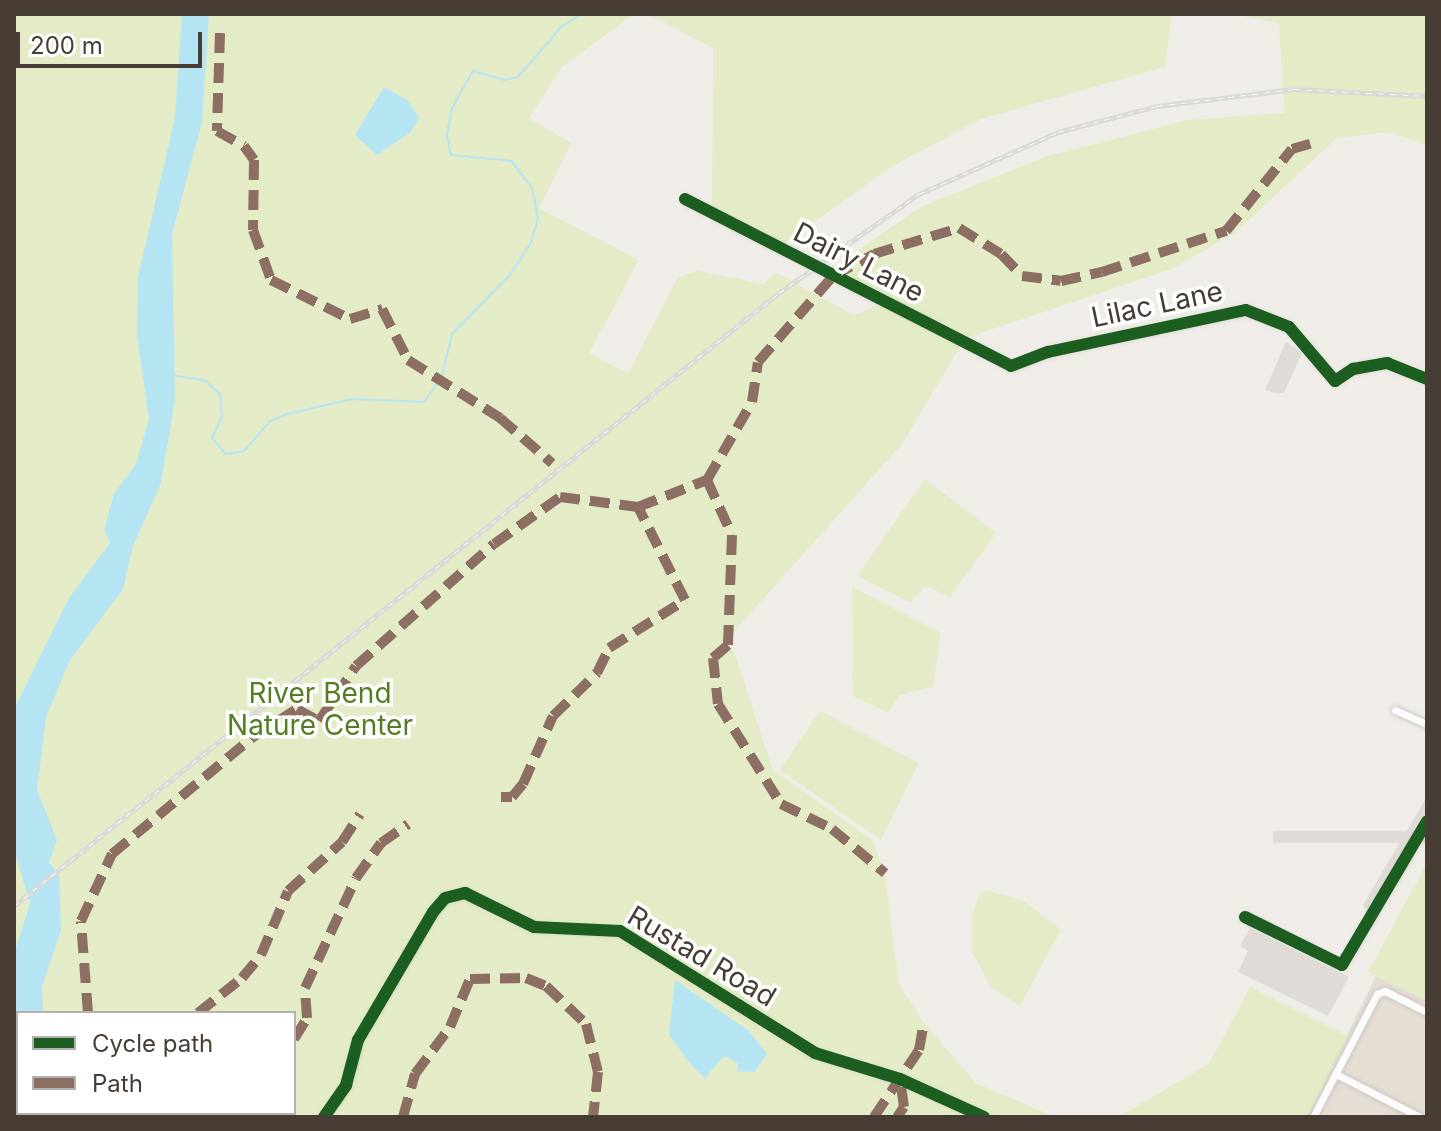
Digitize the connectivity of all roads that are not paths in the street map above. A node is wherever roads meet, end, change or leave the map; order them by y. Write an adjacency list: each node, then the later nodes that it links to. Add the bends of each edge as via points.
1 (685, 199): 2 (street, Dairy Lane)
2 (1011, 366): 3 (street, Lilac Lane, via 1048,352 1246,310 1289,327 1335,381 1353,369 1387,363)
3 (1427, 379)
4 (1395, 710): 5 (street)
5 (1427, 724)
6 (1427, 821): 7 (street, via 1342,965)
7 (1245, 917)
8 (1427, 1012): 9 (street, via 1381,992)
9 (1336, 1074): 12 (street); 13 (street)
10 (324, 1117): 11 (street, Rustad Road, via 346,1085 358,1040 433,912 445,898 465,893 534,927 620,931 815,1053 900,1079)
11 (984, 1117)
12 (1313, 1117)
13 (1420, 1117)

